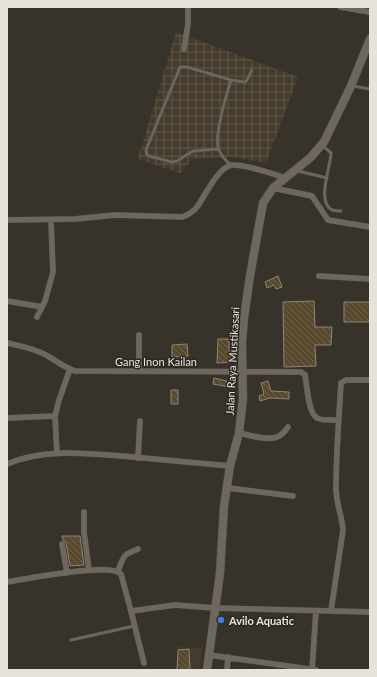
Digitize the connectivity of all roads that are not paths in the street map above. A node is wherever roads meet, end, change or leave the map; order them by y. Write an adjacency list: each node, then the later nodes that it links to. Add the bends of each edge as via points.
1 (188, 7): 5 (street)
2 (340, 7): 3 (street)
3 (370, 12)
4 (369, 43): 8 (main road, Jalan Raya Mustikasari)
5 (184, 49)
6 (252, 70): 7 (lane, via 245,82)
7 (231, 80): 11 (lane, via 218,133); 11 (lane, via 180,67 146,150 149,156 172,162 193,151)
8 (351, 86): 9 (lane); 10 (main road, Jalan Raya Mustikasari)
9 (370, 89)
10 (322, 145): 13 (main road, Jalan Raya Mustikasari); 15 (lane, via 331,153)
11 (218, 149): 12 (lane, via 224,160)
12 (231, 165): 14 (street); 19 (street, via 215,179 196,208 182,217 115,215)
13 (295, 171): 14 (main road, Jalan Raya Mustikasari); 15 (lane)
14 (286, 178): 16 (main road, Jalan Raya Mustikasari)
15 (327, 178): 17 (lane, via 324,189 328,207)
16 (273, 188): 20 (street, via 312,196 328,220); 29 (main road, Jalan Raya Mustikasari, via 263,203 250,276 243,328)
17 (342, 211)
18 (7, 220): 19 (street)
19 (51, 220): 24 (street, via 53,272)
20 (370, 227)
21 (319, 276): 22 (street)
22 (370, 279)
23 (7, 300): 24 (street)
24 (42, 307): 25 (street)
25 (37, 317)
26 (139, 335): 30 (street)
27 (7, 343): 28 (street, via 34,350)
28 (70, 369): 30 (street, Gang Inon Kailan); 32 (street)
29 (242, 370): 30 (street, Gang Inon Kailan); 34 (street, Gang Inon Kailan, via 303,372 313,414 319,419); 37 (main road, Jalan Raya Mustikasari, via 243,399)
30 (140, 371)
31 (370, 380): 34 (street, via 346,380 341,383)
32 (55, 416): 33 (street); 38 (street)
33 (7, 418)
34 (339, 420): 54 (street, via 336,488 343,530)
35 (140, 421): 39 (street)
36 (288, 427): 37 (street, via 280,436 274,438)
37 (239, 433): 41 (main road, Jalan Raya Mustikasari)
38 (57, 452): 39 (street); 40 (street, via 33,455)
39 (138, 458): 41 (street)
40 (7, 464)
41 (230, 466): 42 (main road, Jalan Raya Mustikasari)
42 (228, 488): 43 (street); 51 (main road, Jalan Raya Mustikasari, via 224,506)
43 (293, 496)
44 (84, 512): 47 (street)
45 (62, 544): 49 (street)
46 (138, 549): 48 (street, via 126,553)
47 (89, 570): 48 (street); 49 (street)
48 (118, 571): 53 (street)
49 (67, 573): 50 (street)
50 (7, 582)
51 (215, 608): 52 (street); 53 (street, via 175,606); 58 (main road, Jalan Raya Mustikasari)
52 (316, 610): 54 (street); 63 (street)
53 (131, 611): 56 (street)
54 (331, 611): 55 (street)
55 (370, 612)
56 (134, 626): 57 (lane); 60 (street)
57 (71, 640)
58 (210, 655): 59 (street); 61 (main road, Jalan Raya Mustikasari)
59 (228, 657): 62 (street); 63 (street)
60 (144, 663)
61 (207, 670)
62 (228, 670)
63 (312, 670): 64 (street)
64 (316, 670)

